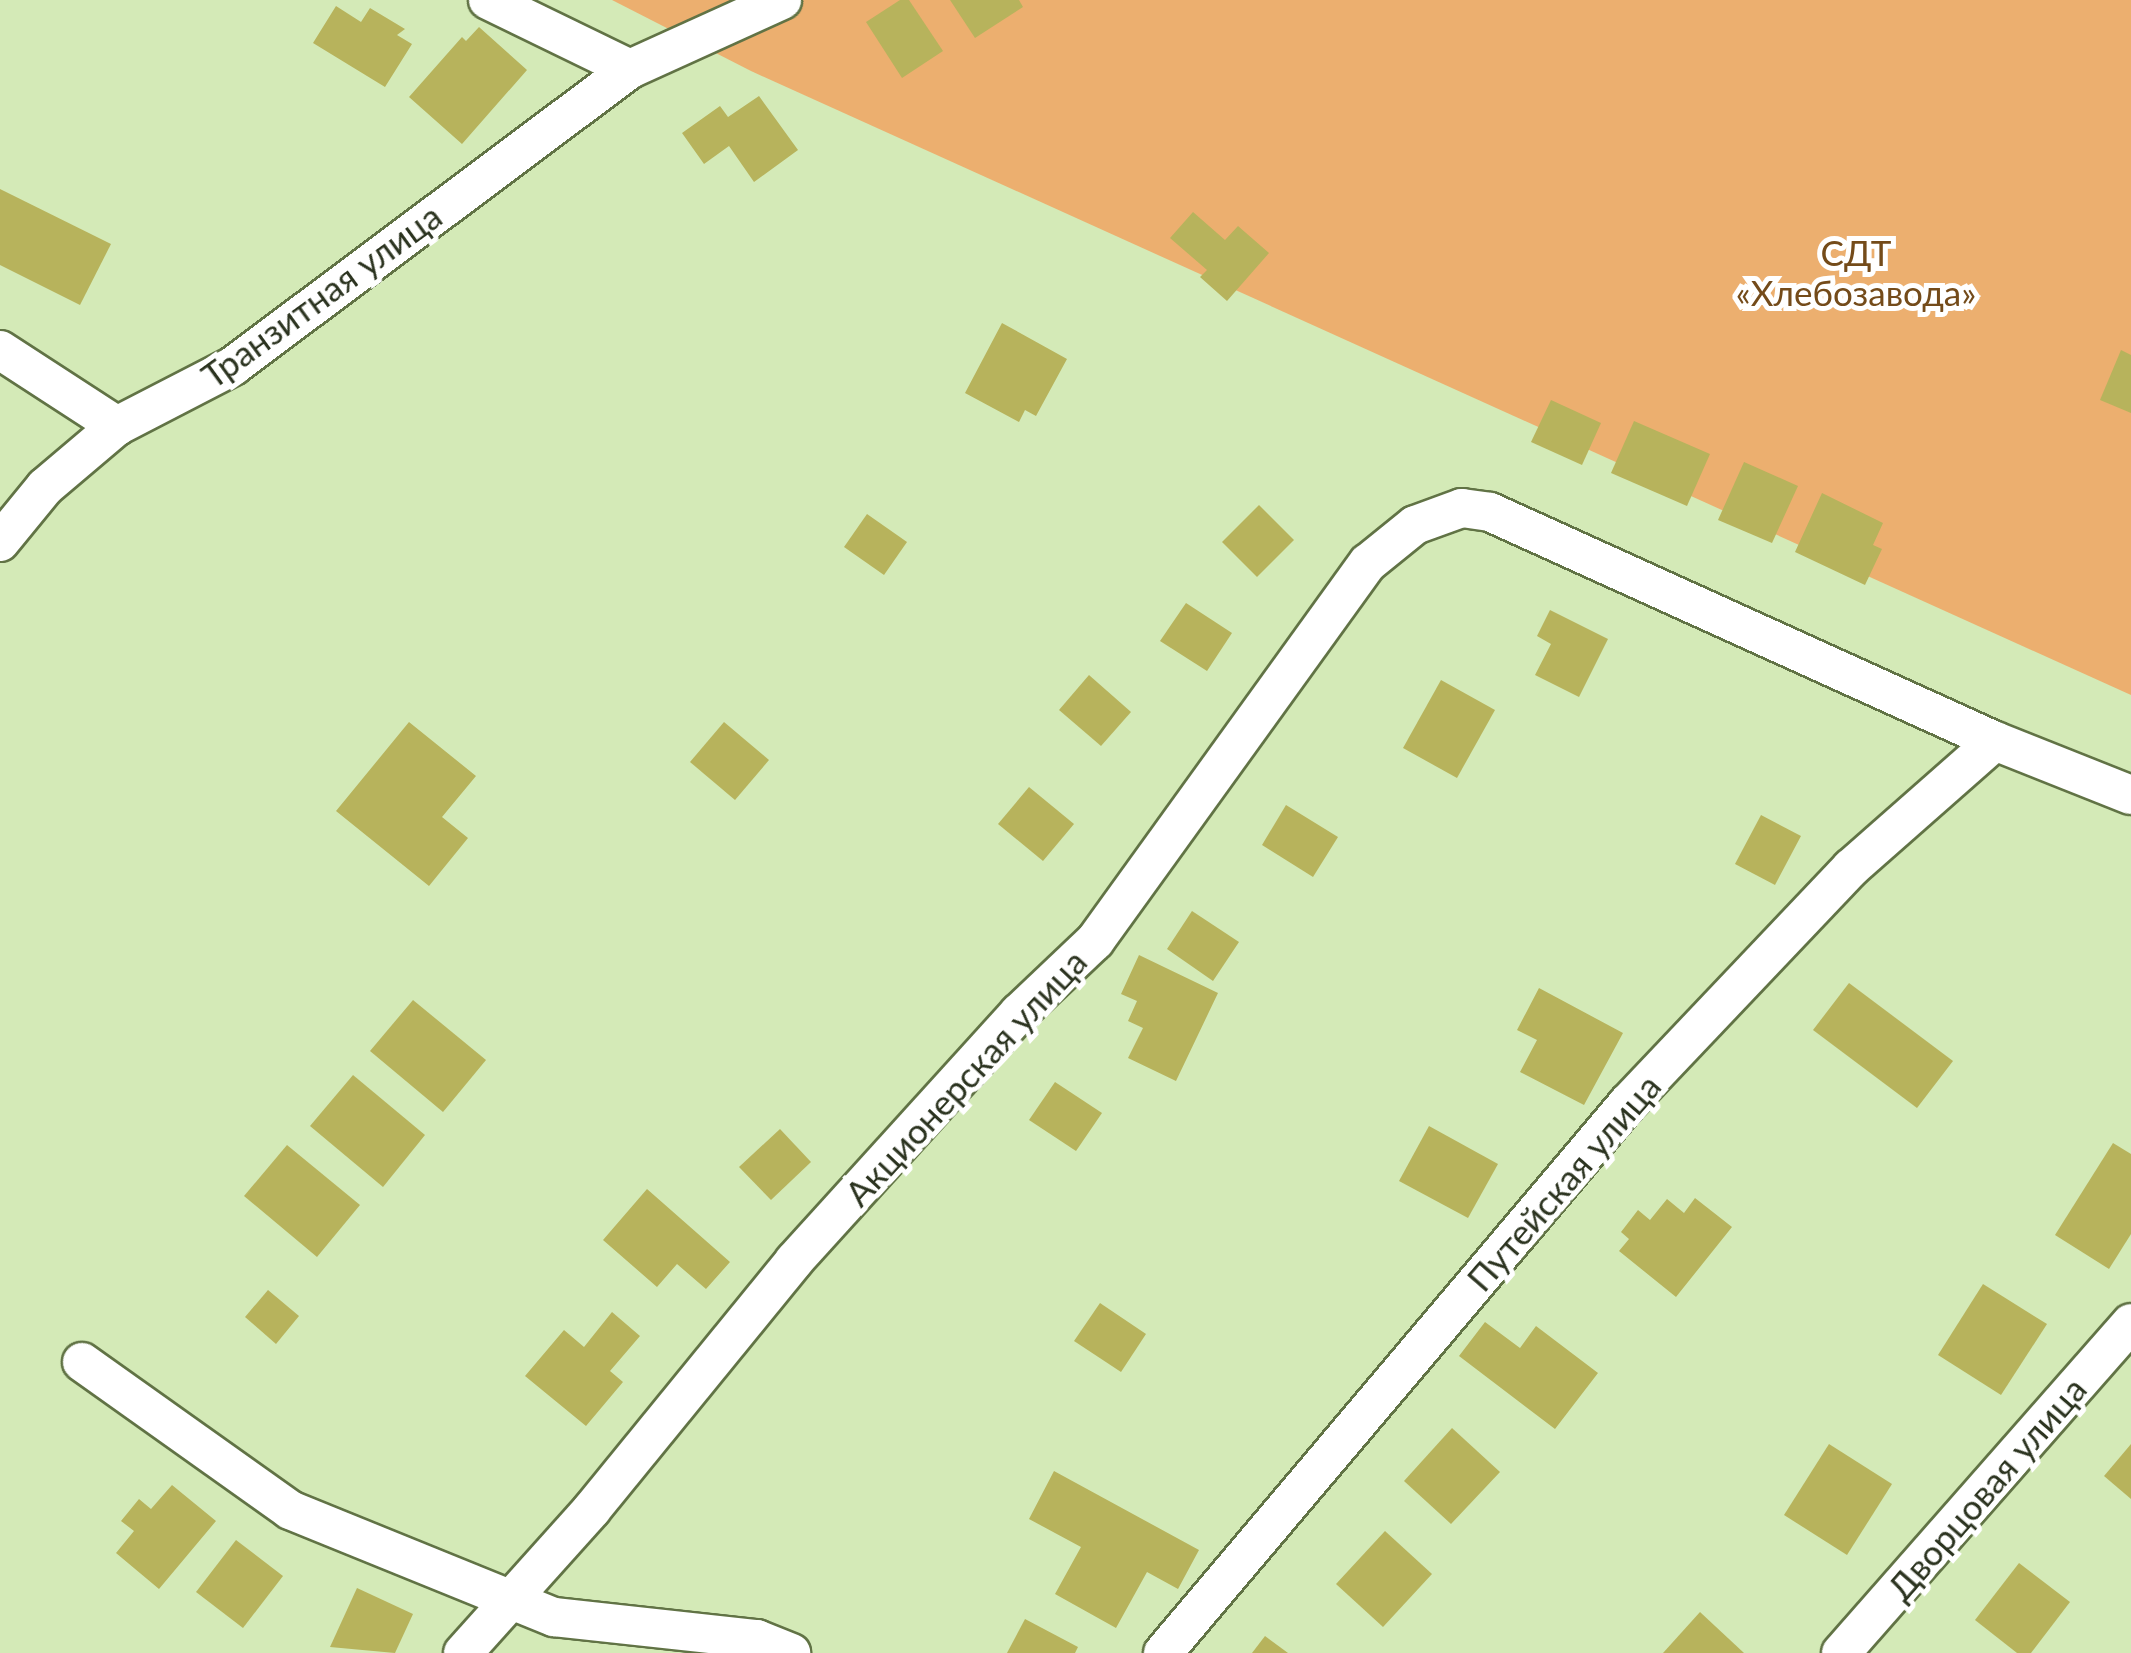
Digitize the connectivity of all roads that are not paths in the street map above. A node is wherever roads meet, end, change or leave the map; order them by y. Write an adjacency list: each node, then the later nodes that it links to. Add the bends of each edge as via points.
1 (488, 0): 3 (street)
2 (782, 0): 3 (street, Транзитная улица)
3 (630, 70): 5 (street, Транзитная улица, via 233,366)
4 (0, 350): 5 (street)
5 (117, 426): 6 (street, Транзитная улица, via 45,488)
6 (0, 542)
7 (1995, 741): 8 (street); 11 (street, Акционерская улица, via 1490,512 1462,508 1415,525 1368,564 1094,941 1018,1013 794,1261); 14 (street, Путейская улица, via 1850,868 1628,1103)
8 (2131, 795)
9 (2131, 1324): 15 (street, Дворцовая улица)
10 (82, 1362): 11 (street, via 290,1510)
11 (511, 1600): 12 (street, Акционерская улица); 13 (street, via 554,1617 757,1639)
12 (464, 1653)
13 (791, 1653)
14 (1163, 1653)
15 (1840, 1653)

